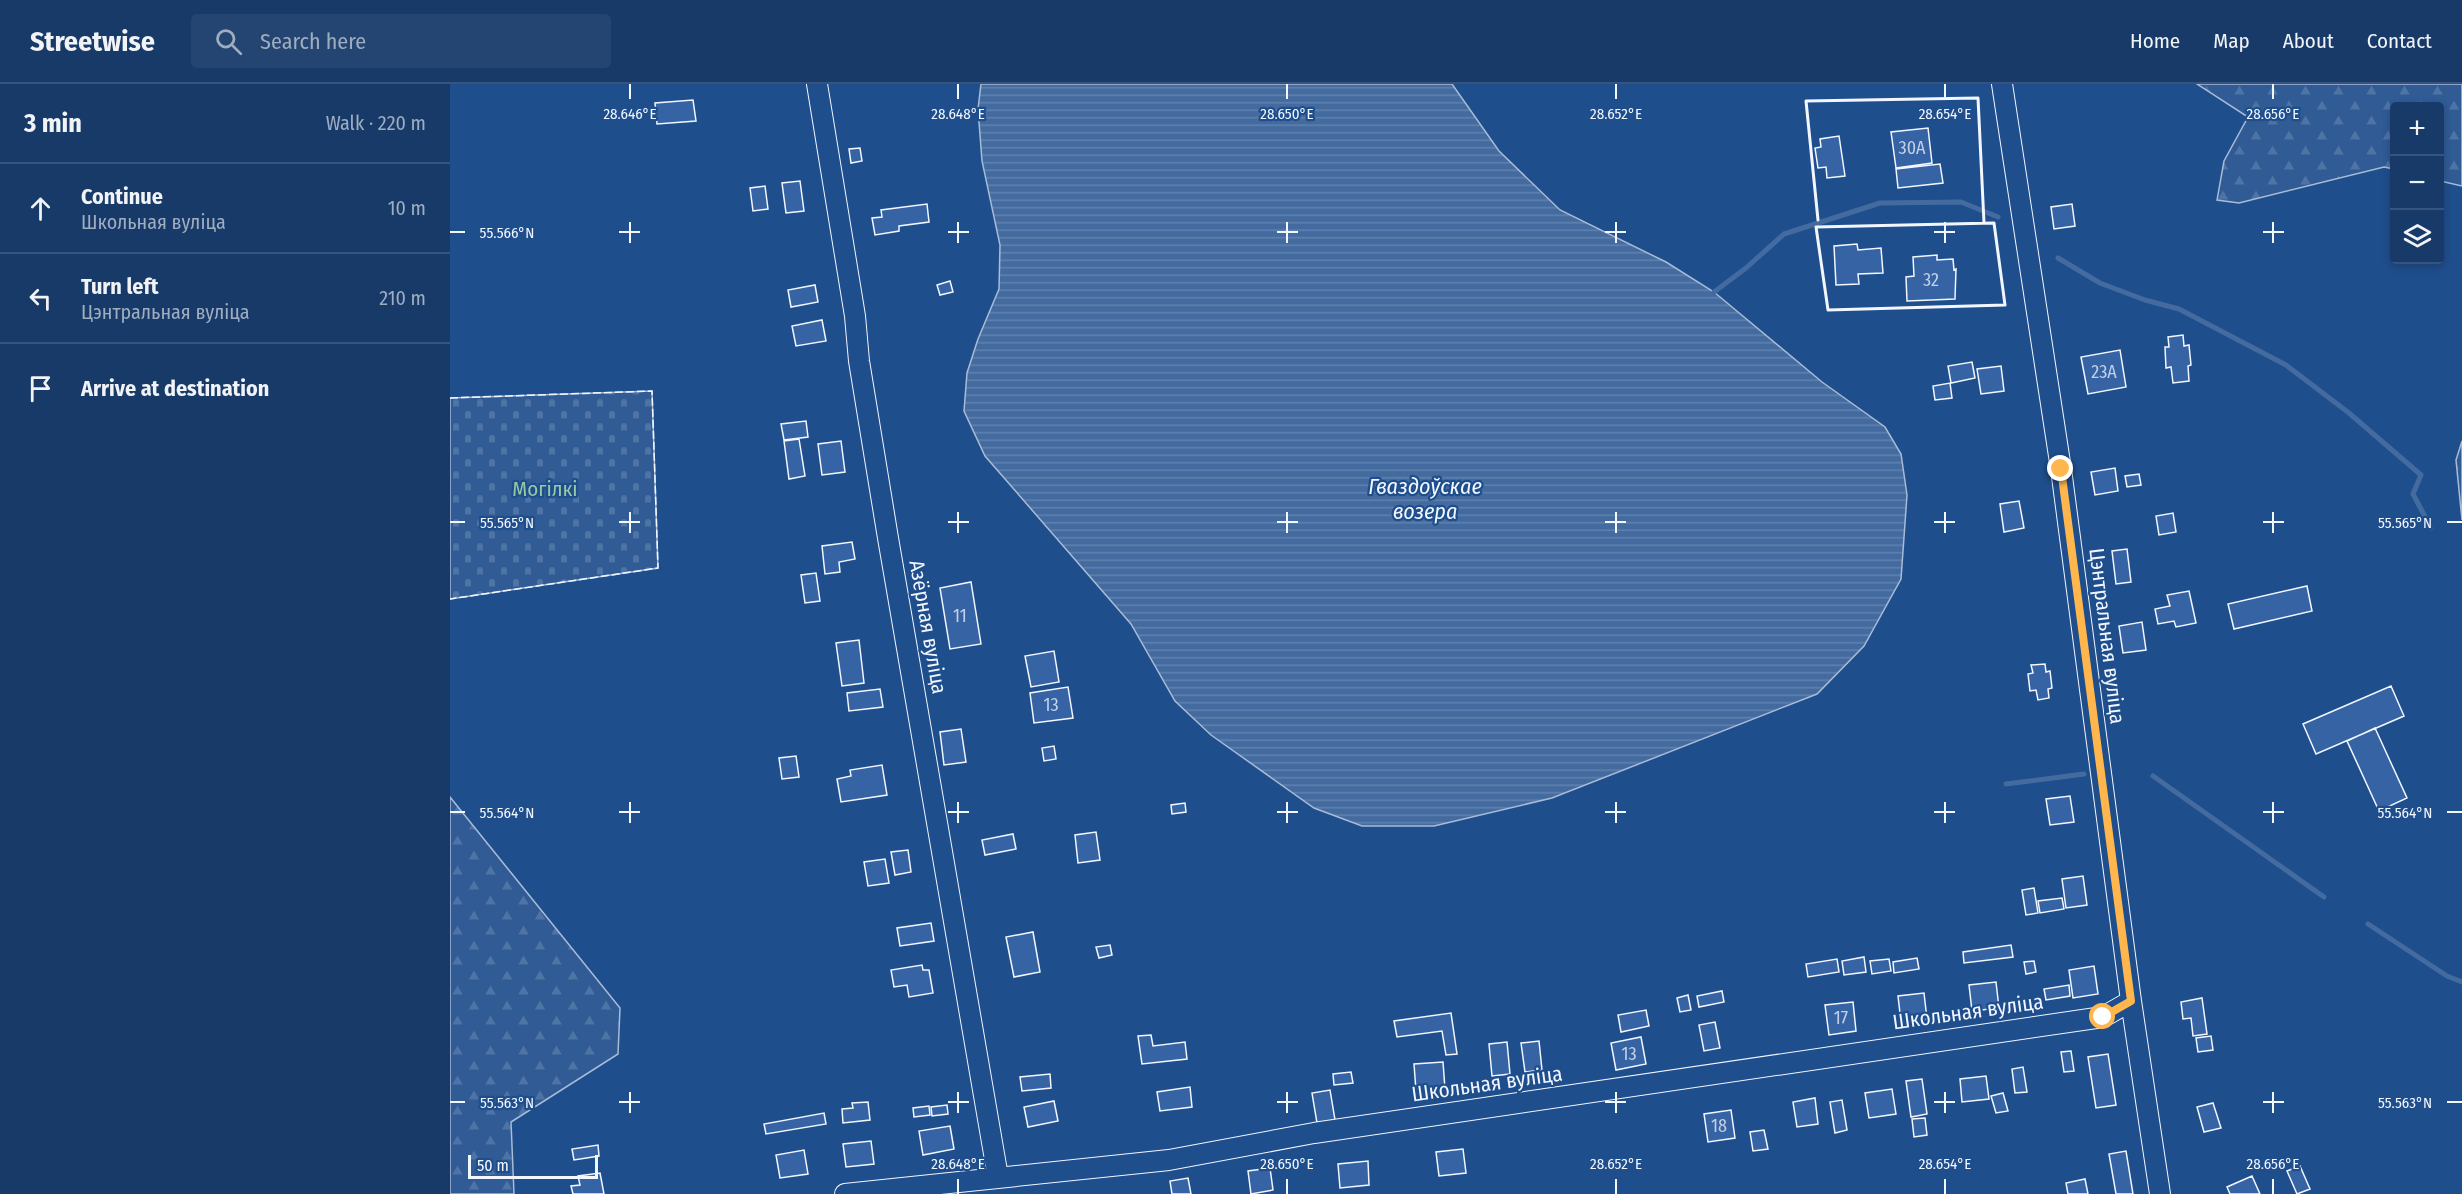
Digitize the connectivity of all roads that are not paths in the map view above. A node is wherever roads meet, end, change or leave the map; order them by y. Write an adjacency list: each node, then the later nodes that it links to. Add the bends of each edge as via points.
1 (817, 84): 4 (street, Азёрная вуліца, via 888,538)
2 (2002, 84): 3 (street, Цэнтральная вуліца, via 2061,469)
3 (2131, 1001): 4 (street, Школьная вуліца, via 2103,1017 1314,1133 1169,1160); 6 (street, Цэнтральная вуліца)
4 (998, 1177): 5 (street, Школьная вуліца)
5 (845, 1194)
6 (2160, 1194)

